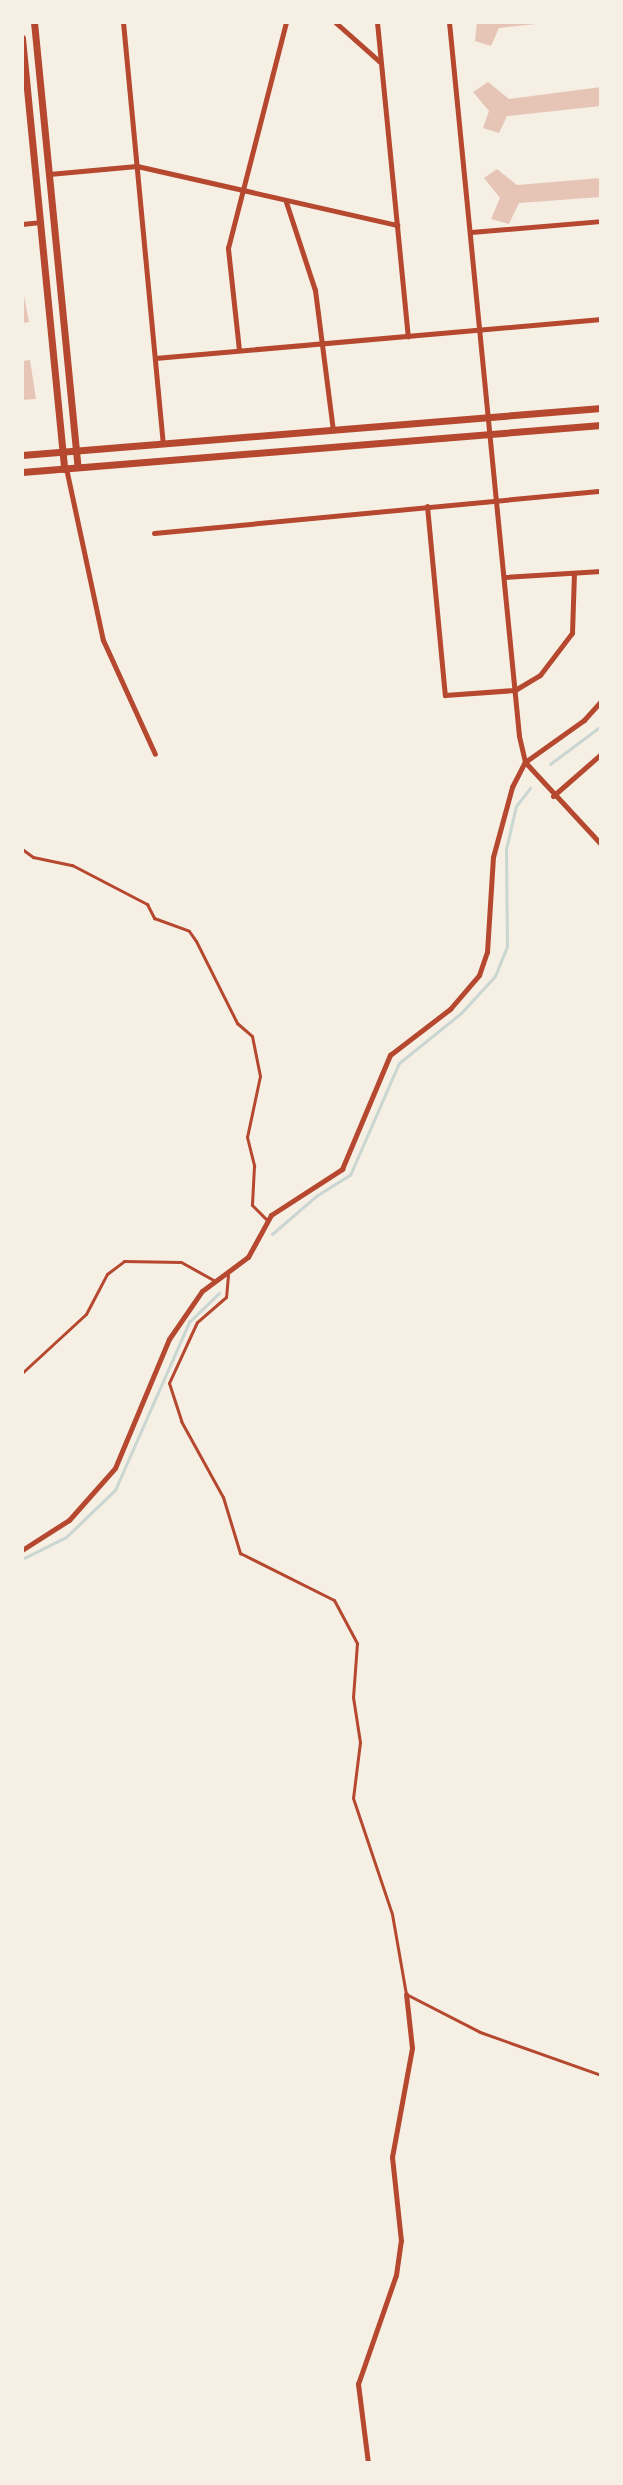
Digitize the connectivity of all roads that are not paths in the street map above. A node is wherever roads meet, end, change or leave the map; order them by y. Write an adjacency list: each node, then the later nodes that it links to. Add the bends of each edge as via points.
1 (34, 22): 11 (street)
2 (123, 22): 10 (street)
3 (286, 22): 12 (street)
4 (335, 22): 8 (street)
5 (377, 22): 8 (street)
6 (449, 22): 18 (street)
7 (22, 38): 9 (street)
8 (381, 63): 17 (street)
9 (24, 72): 15 (street)
10 (137, 166): 11 (street); 12 (street); 24 (street)
11 (49, 174): 31 (street)
12 (242, 191): 13 (street); 23 (street, via 228,248)
13 (286, 202): 17 (street); 22 (street, via 315,290)
14 (601, 221): 18 (street)
15 (40, 222): 16 (street); 32 (street)
16 (22, 224)
17 (397, 225): 21 (street)
18 (471, 232): 20 (street)
19 (601, 319): 20 (street)
20 (482, 330): 21 (street); 26 (street)
21 (408, 336): 22 (street)
22 (323, 343): 23 (street); 28 (street)
23 (239, 350): 24 (street)
24 (155, 358): 30 (street)
25 (601, 408): 26 (street)
26 (491, 418): 28 (street); 29 (street)
27 (601, 425): 29 (street)
28 (333, 430): 30 (street)
29 (493, 435): 34 (street); 38 (street)
30 (163, 442): 31 (street)
31 (76, 450): 32 (street); 34 (street)
32 (62, 452): 33 (street); 35 (street)
33 (22, 455)
34 (78, 467): 35 (street)
35 (65, 469): 36 (street); 46 (street, via 103,640)
36 (22, 472)
37 (601, 491): 38 (street)
38 (498, 499): 39 (street); 43 (street)
39 (427, 506): 40 (street); 44 (street, via 445,695)
40 (154, 533)
41 (601, 571): 42 (street)
42 (574, 573): 43 (street); 44 (street, via 572,633 540,675)
43 (505, 577): 44 (street)
44 (515, 690): 48 (street)
45 (601, 701): 48 (street, via 584,720)
46 (155, 754)
47 (601, 754): 49 (street)
48 (525, 762): 49 (street); 52 (street, via 501,816 487,952 479,975 450,1009 390,1055 342,1169 306,1188)
49 (553, 796): 50 (street)
50 (601, 844)
51 (22, 849): 52 (lane, via 33,857 72,865 147,904 154,918 189,931 196,941 237,1023 252,1036 260,1076 247,1137 254,1166 252,1205)
52 (267, 1220): 53 (street, via 248,1257)
53 (228, 1275): 54 (street); 57 (lane, via 226,1297 197,1322 169,1383 181,1421 223,1497 240,1553 334,1600 357,1643 353,1697 360,1742 353,1798 392,1914)
54 (216, 1283): 55 (lane, via 181,1262 124,1261 107,1274 86,1314); 56 (street, via 202,1291 169,1339 115,1468 69,1520)
55 (22, 1373)
56 (22, 1550)
57 (406, 1994): 58 (lane, via 480,2032); 59 (street, via 412,2048 392,2157 401,2241 396,2275 358,2384)
58 (601, 2075)
59 (368, 2463)

